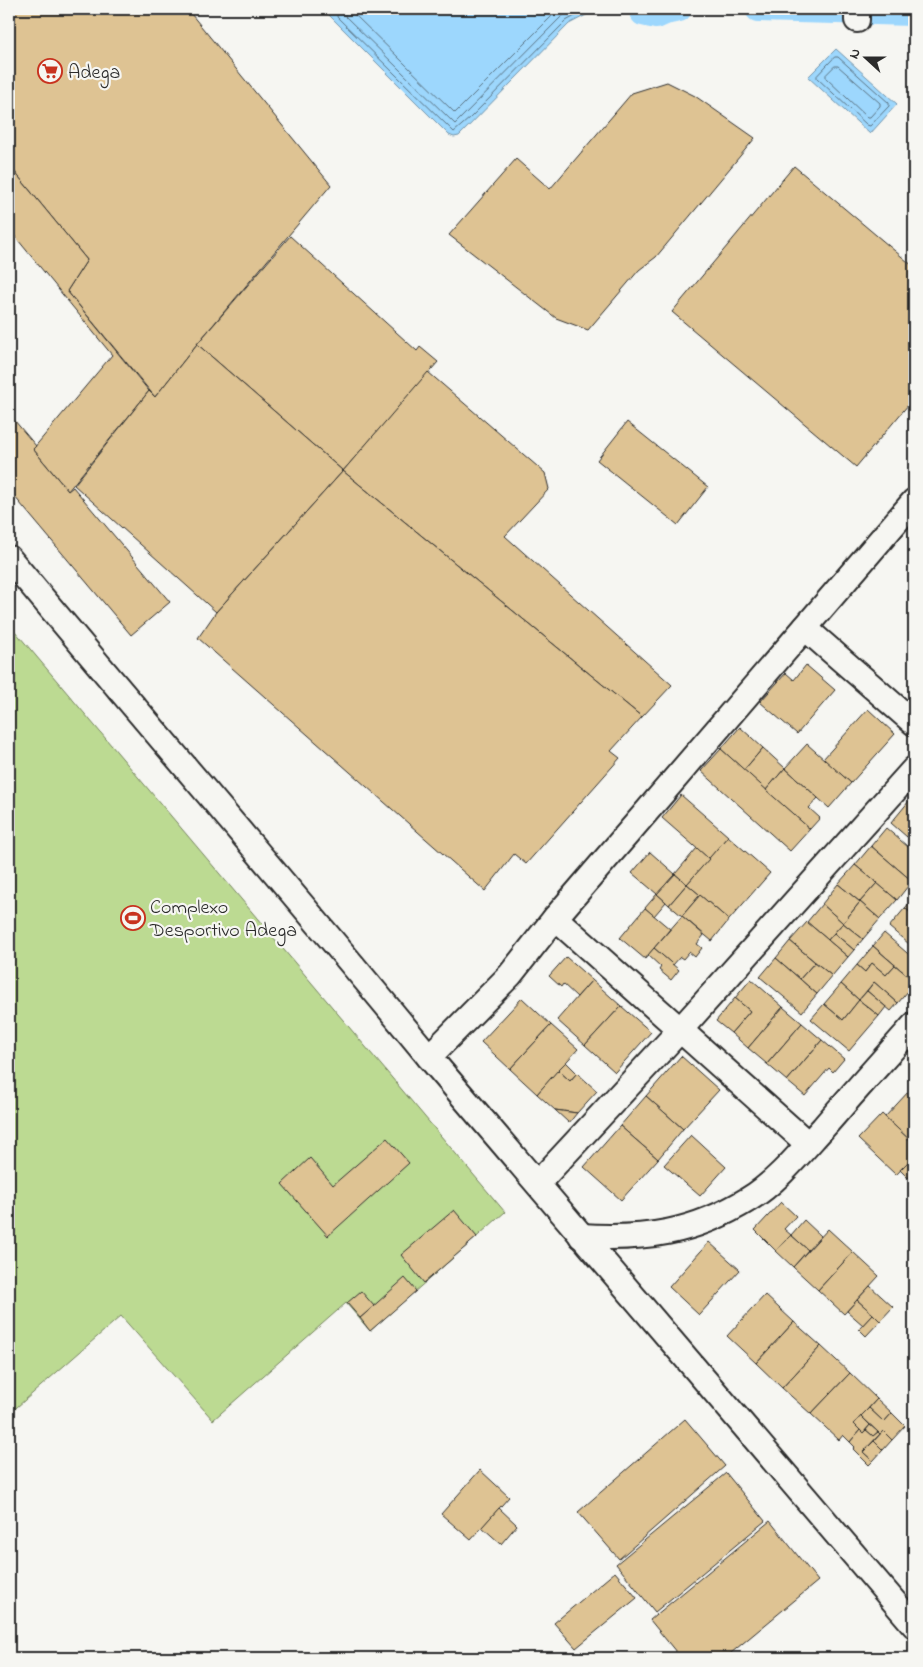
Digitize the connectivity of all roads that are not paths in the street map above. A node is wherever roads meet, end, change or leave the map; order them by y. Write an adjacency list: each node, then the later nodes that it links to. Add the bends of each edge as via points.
1 (914, 501): 3 (street)
2 (9, 558): 9 (street)
3 (805, 628): 4 (street); 6 (street)
4 (914, 724)
5 (914, 769): 8 (street)
6 (555, 918): 8 (street); 9 (street, via 510,975)
7 (914, 1025): 10 (street)
8 (680, 1030): 10 (street); 11 (street)
9 (429, 1057): 11 (street)
10 (808, 1144): 12 (street, via 771,1183 723,1213 695,1225 642,1237)
11 (538, 1183): 12 (street)
12 (581, 1236): 13 (street)
13 (914, 1625)

